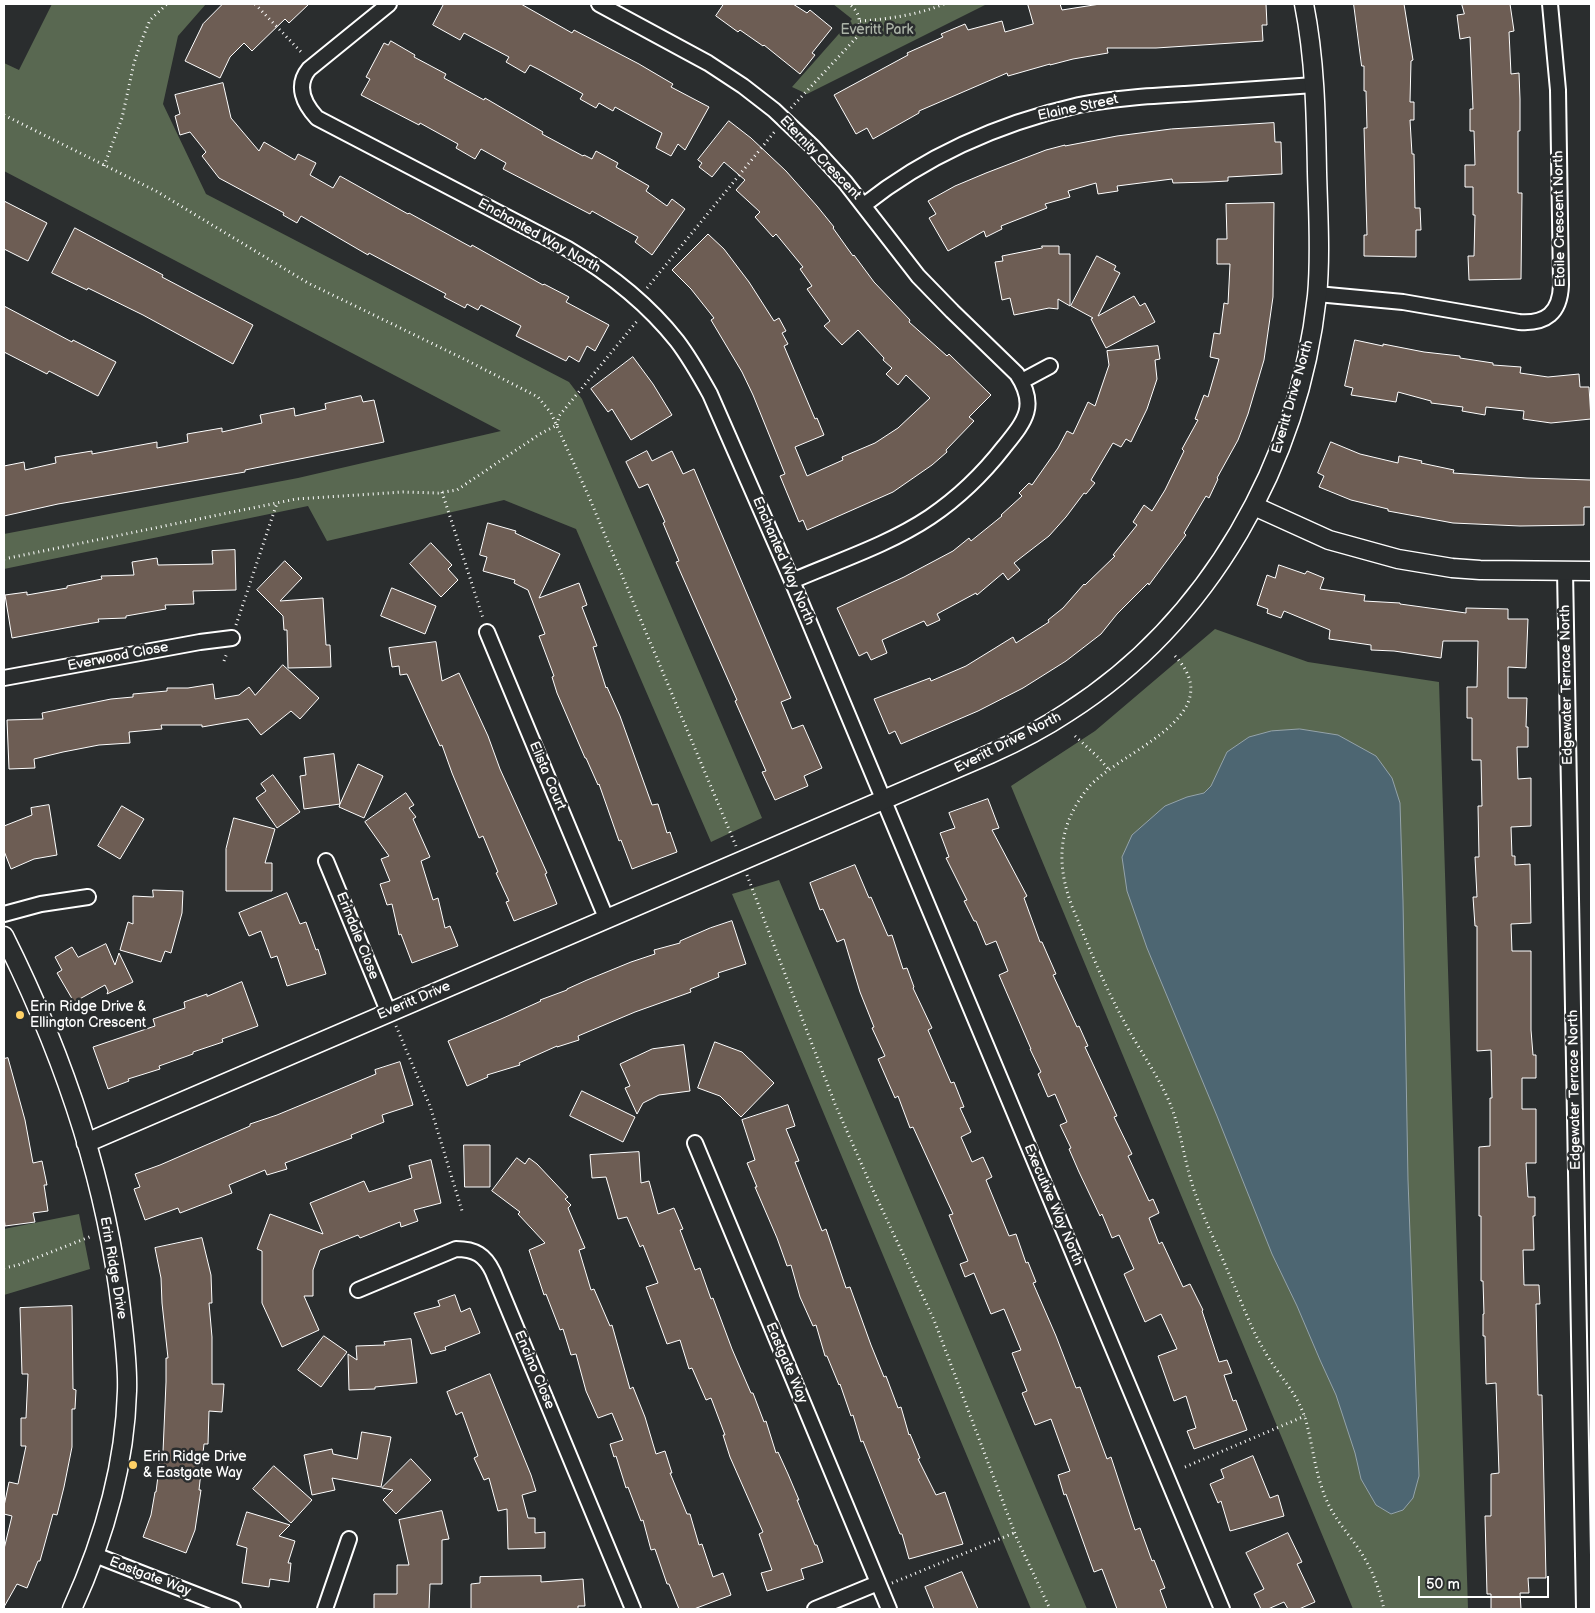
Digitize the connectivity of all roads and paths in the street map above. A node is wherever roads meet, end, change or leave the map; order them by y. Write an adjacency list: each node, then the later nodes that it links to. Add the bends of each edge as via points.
1 (167, 4): 15 (path, via 150,20 141,42 122,118)
2 (255, 4): 10 (path)
3 (389, 4): 29 (street, Enchanted Way North, via 306,72 302,90 310,110 317,118 568,249 623,286 648,308 678,343 710,394)
4 (599, 4): 16 (street, Eternity Crescent, via 691,53 758,98 813,147)
5 (849, 4): 9 (path)
6 (944, 4): 9 (path, via 894,18)
7 (1304, 4): 11 (street, Everitt Drive North)
8 (1550, 4): 18 (street, Etoile Crescent North, via 1558,100 1561,285 1555,308 1538,322 1519,322 1403,302)
9 (860, 21): 12 (path, via 857,37)
10 (304, 55)
11 (1314, 85): 16 (street, Elaine Street, via 1123,98 1061,110 966,142 915,169); 18 (street, Everitt Drive North)
12 (791, 108)
13 (4, 114): 15 (path)
14 (777, 130): 17 (path)
15 (104, 166): 22 (path, via 156,191 308,283 538,397)
16 (864, 205): 21 (street, Eternity Crescent, via 918,276)
17 (646, 288)
18 (1317, 294): 25 (street, Everitt Drive North, via 1308,350 1289,422)
19 (639, 318): 22 (path, via 559,416)
20 (1050, 366): 21 (street)
21 (1022, 381): 29 (street, Eternity Crescent, via 1029,404 1024,420 993,460 962,492 930,517 899,535)
22 (557, 425): 23 (path, via 457,490); 39 (path)
23 (442, 492): 24 (path, via 351,494); 31 (path)
24 (278, 503): 26 (path); 30 (path)
25 (1254, 506): 27 (street, via 1329,540 1398,559 1452,568); 37 (street, Everitt Drive North, via 1226,555 1186,607 1162,634 1107,684 1069,712 1016,742)
26 (4, 560)
27 (1565, 571): 28 (street); 66 (street, Edgewater Terrace North)
28 (1591, 571)
29 (792, 581): 37 (street, Enchanted Way North)
30 (241, 608)
31 (487, 632): 42 (street, Elista Court)
32 (232, 638): 34 (street, Everwood Close)
33 (1175, 656): 36 (path, via 1190,680 1192,693 1187,707 1152,740)
34 (4, 678)
35 (1075, 736): 36 (path)
36 (1108, 770): 51 (path, via 1088,788 1066,830 1061,862 1068,895 1118,1010 1168,1099 1194,1191 1257,1336)
37 (883, 801): 39 (street, Everitt Drive North); 64 (street, Executive Way North)
38 (326, 861): 44 (street, Erindale Close)
39 (742, 862): 42 (street, Everitt Drive); 53 (path, via 835,1104 934,1320)
40 (88, 897): 41 (street)
41 (4, 914)
42 (607, 920): 44 (street, Everitt Drive)
43 (4, 936): 45 (street, Erin Ridge Drive, via 62,1069)
44 (388, 1012): 45 (street, Everitt Drive); 47 (path, via 430,1106)
45 (86, 1143): 55 (street, Erin Ridge Drive, via 118,1278 127,1391 122,1454)
46 (695, 1143): 56 (street, Eastgate Way)
47 (463, 1214)
48 (92, 1236): 49 (path)
49 (4, 1268)
50 (358, 1290): 60 (street, Encino Close, via 456,1249 472,1250 486,1259)
51 (1304, 1416): 52 (path); 65 (path, via 1327,1502 1365,1559 1381,1594)
52 (1185, 1466)
53 (1014, 1533): 56 (path); 63 (path)
54 (349, 1539): 59 (street)
55 (94, 1555): 57 (street, Erin Ridge Drive); 58 (street, Eastgate Way)
56 (884, 1584): 61 (street); 62 (street, Eastgate Way)
57 (72, 1609)
58 (233, 1609)
59 (324, 1609)
60 (633, 1609)
61 (815, 1609)
62 (889, 1609)
63 (1050, 1609)
64 (1222, 1609)
65 (1384, 1609)
66 (1584, 1609)

